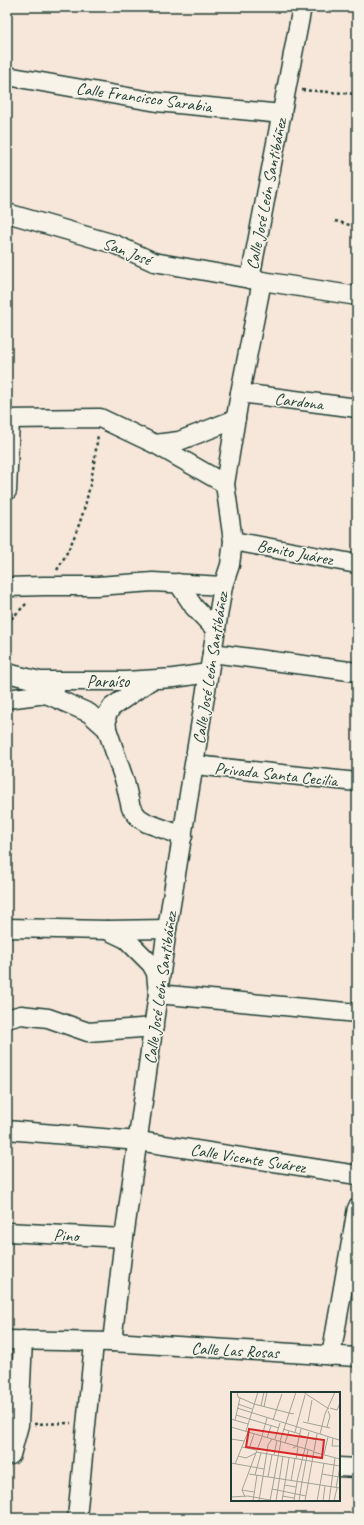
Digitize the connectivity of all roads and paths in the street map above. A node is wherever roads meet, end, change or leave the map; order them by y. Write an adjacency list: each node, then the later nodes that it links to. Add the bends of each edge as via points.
1 (302, 7): 3 (street, Calle José León Santibáñez)
2 (7, 76): 5 (street, Calle Francisco Sarabia, via 157,102)
3 (287, 90): 4 (path); 5 (street, Calle José León Santibáñez)
4 (357, 94)
5 (282, 114): 9 (street, Calle José León Santibáñez)
6 (7, 214): 9 (street, San José, via 114,244 154,262)
7 (335, 221): 8 (path)
8 (357, 227)
9 (256, 280): 10 (street, San José); 11 (street, Calle José León Santibáñez)
10 (357, 296)
11 (240, 393): 12 (street, Cardona); 15 (street, Calle José León Santibáñez)
12 (357, 408)
13 (100, 418): 14 (street); 16 (street); 22 (path, via 93,476 80,525 58,568)
14 (8, 419): 18 (street)
15 (236, 419): 16 (street, via 179,441); 17 (street, Calle José León Santibáñez)
16 (155, 444): 17 (street)
17 (225, 484): 19 (street, Calle José León Santibáñez)
18 (7, 491)
19 (233, 541): 20 (street, Benito Juárez); 23 (street, Calle José León Santibáñez, via 230,565)
20 (357, 564)
21 (178, 583): 22 (street); 23 (street); 26 (street, via 194,607)
22 (44, 586): 24 (street); 25 (path)
23 (223, 586): 26 (street, Calle José León Santibáñez)
24 (7, 587)
25 (7, 623)
26 (216, 630): 27 (street, Calle José León Santibáñez)
27 (212, 653): 28 (street, Calle José León Santibáñez); 29 (street)
28 (208, 672): 31 (street, Paraíso); 36 (street, Calle José León Santibáñez)
29 (357, 672)
30 (7, 673): 32 (street, Paraíso, via 40,681)
31 (152, 680): 32 (street, Paraíso); 35 (street, via 112,707 106,716)
32 (64, 681): 33 (street)
33 (46, 694): 34 (street); 35 (street, via 89,713)
34 (7, 699)
35 (107, 729): 38 (street, via 125,782 130,808 147,823)
36 (195, 765): 37 (street, Privada Santa Cecilia); 38 (street, Calle José León Santibáñez)
37 (357, 782)
38 (183, 836): 40 (street, Calle José León Santibáñez)
39 (7, 928): 41 (street)
40 (167, 929): 41 (street); 42 (street, Calle José León Santibáñez)
41 (107, 930): 42 (street, via 126,940 151,964 156,973)
42 (158, 994): 43 (street); 45 (street, Calle José León Santibáñez)
43 (357, 1013)
44 (7, 1018): 45 (street, via 21,1015 48,1018 88,1032)
45 (154, 1027): 47 (street, Calle José León Santibáñez)
46 (7, 1130): 47 (street, Calle Vicente Suárez)
47 (138, 1141): 48 (street, Calle Vicente Suárez); 51 (street, Calle José León Santibáñez)
48 (357, 1175)
49 (357, 1208): 55 (street)
50 (7, 1232): 51 (street, Pino)
51 (124, 1238): 53 (street, Calle José León Santibáñez)
52 (15, 1340): 54 (street, Calle Las Rosas); 58 (street)
53 (112, 1342): 54 (street, Calle Las Rosas); 55 (street, Calle Las Rosas)
54 (94, 1343): 57 (street)
55 (331, 1356): 56 (street, Calle Las Rosas)
56 (357, 1357)
57 (86, 1423): 58 (path); 62 (street)
58 (19, 1425): 59 (street)
59 (11, 1455)
60 (340, 1466): 61 (street)
61 (357, 1468)
62 (77, 1518)

